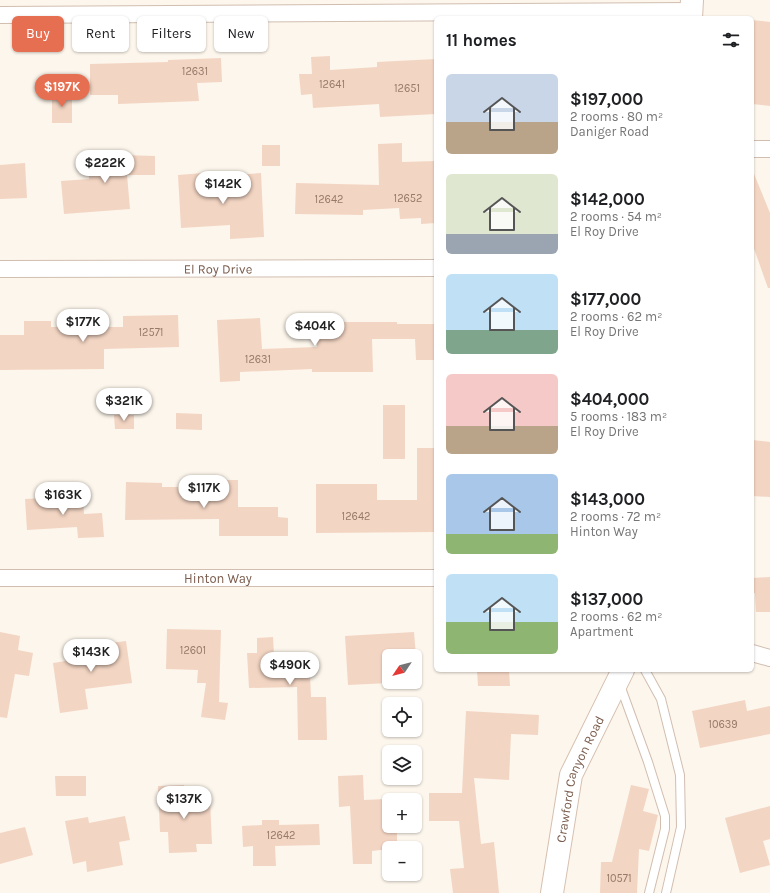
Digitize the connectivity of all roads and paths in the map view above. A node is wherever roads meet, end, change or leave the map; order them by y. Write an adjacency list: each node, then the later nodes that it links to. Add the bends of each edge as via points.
1 (393, 6): 2 (street); 3 (street)
2 (692, 10)
3 (0, 15)
4 (754, 149): 5 (street)
5 (770, 149)
6 (434, 268): 7 (street, El Roy Drive)
7 (0, 269)
8 (0, 578): 9 (street, Hinton Way)
9 (434, 578)
10 (754, 654): 11 (street)
11 (770, 658)
12 (646, 672): 16 (lane, via 661,699 680,775 681,827)
13 (621, 675): 14 (main road, Crawford Canyon Road, via 571,775); 15 (lane, via 665,816 665,829)
14 (552, 893)
15 (649, 893)
16 (666, 893)

